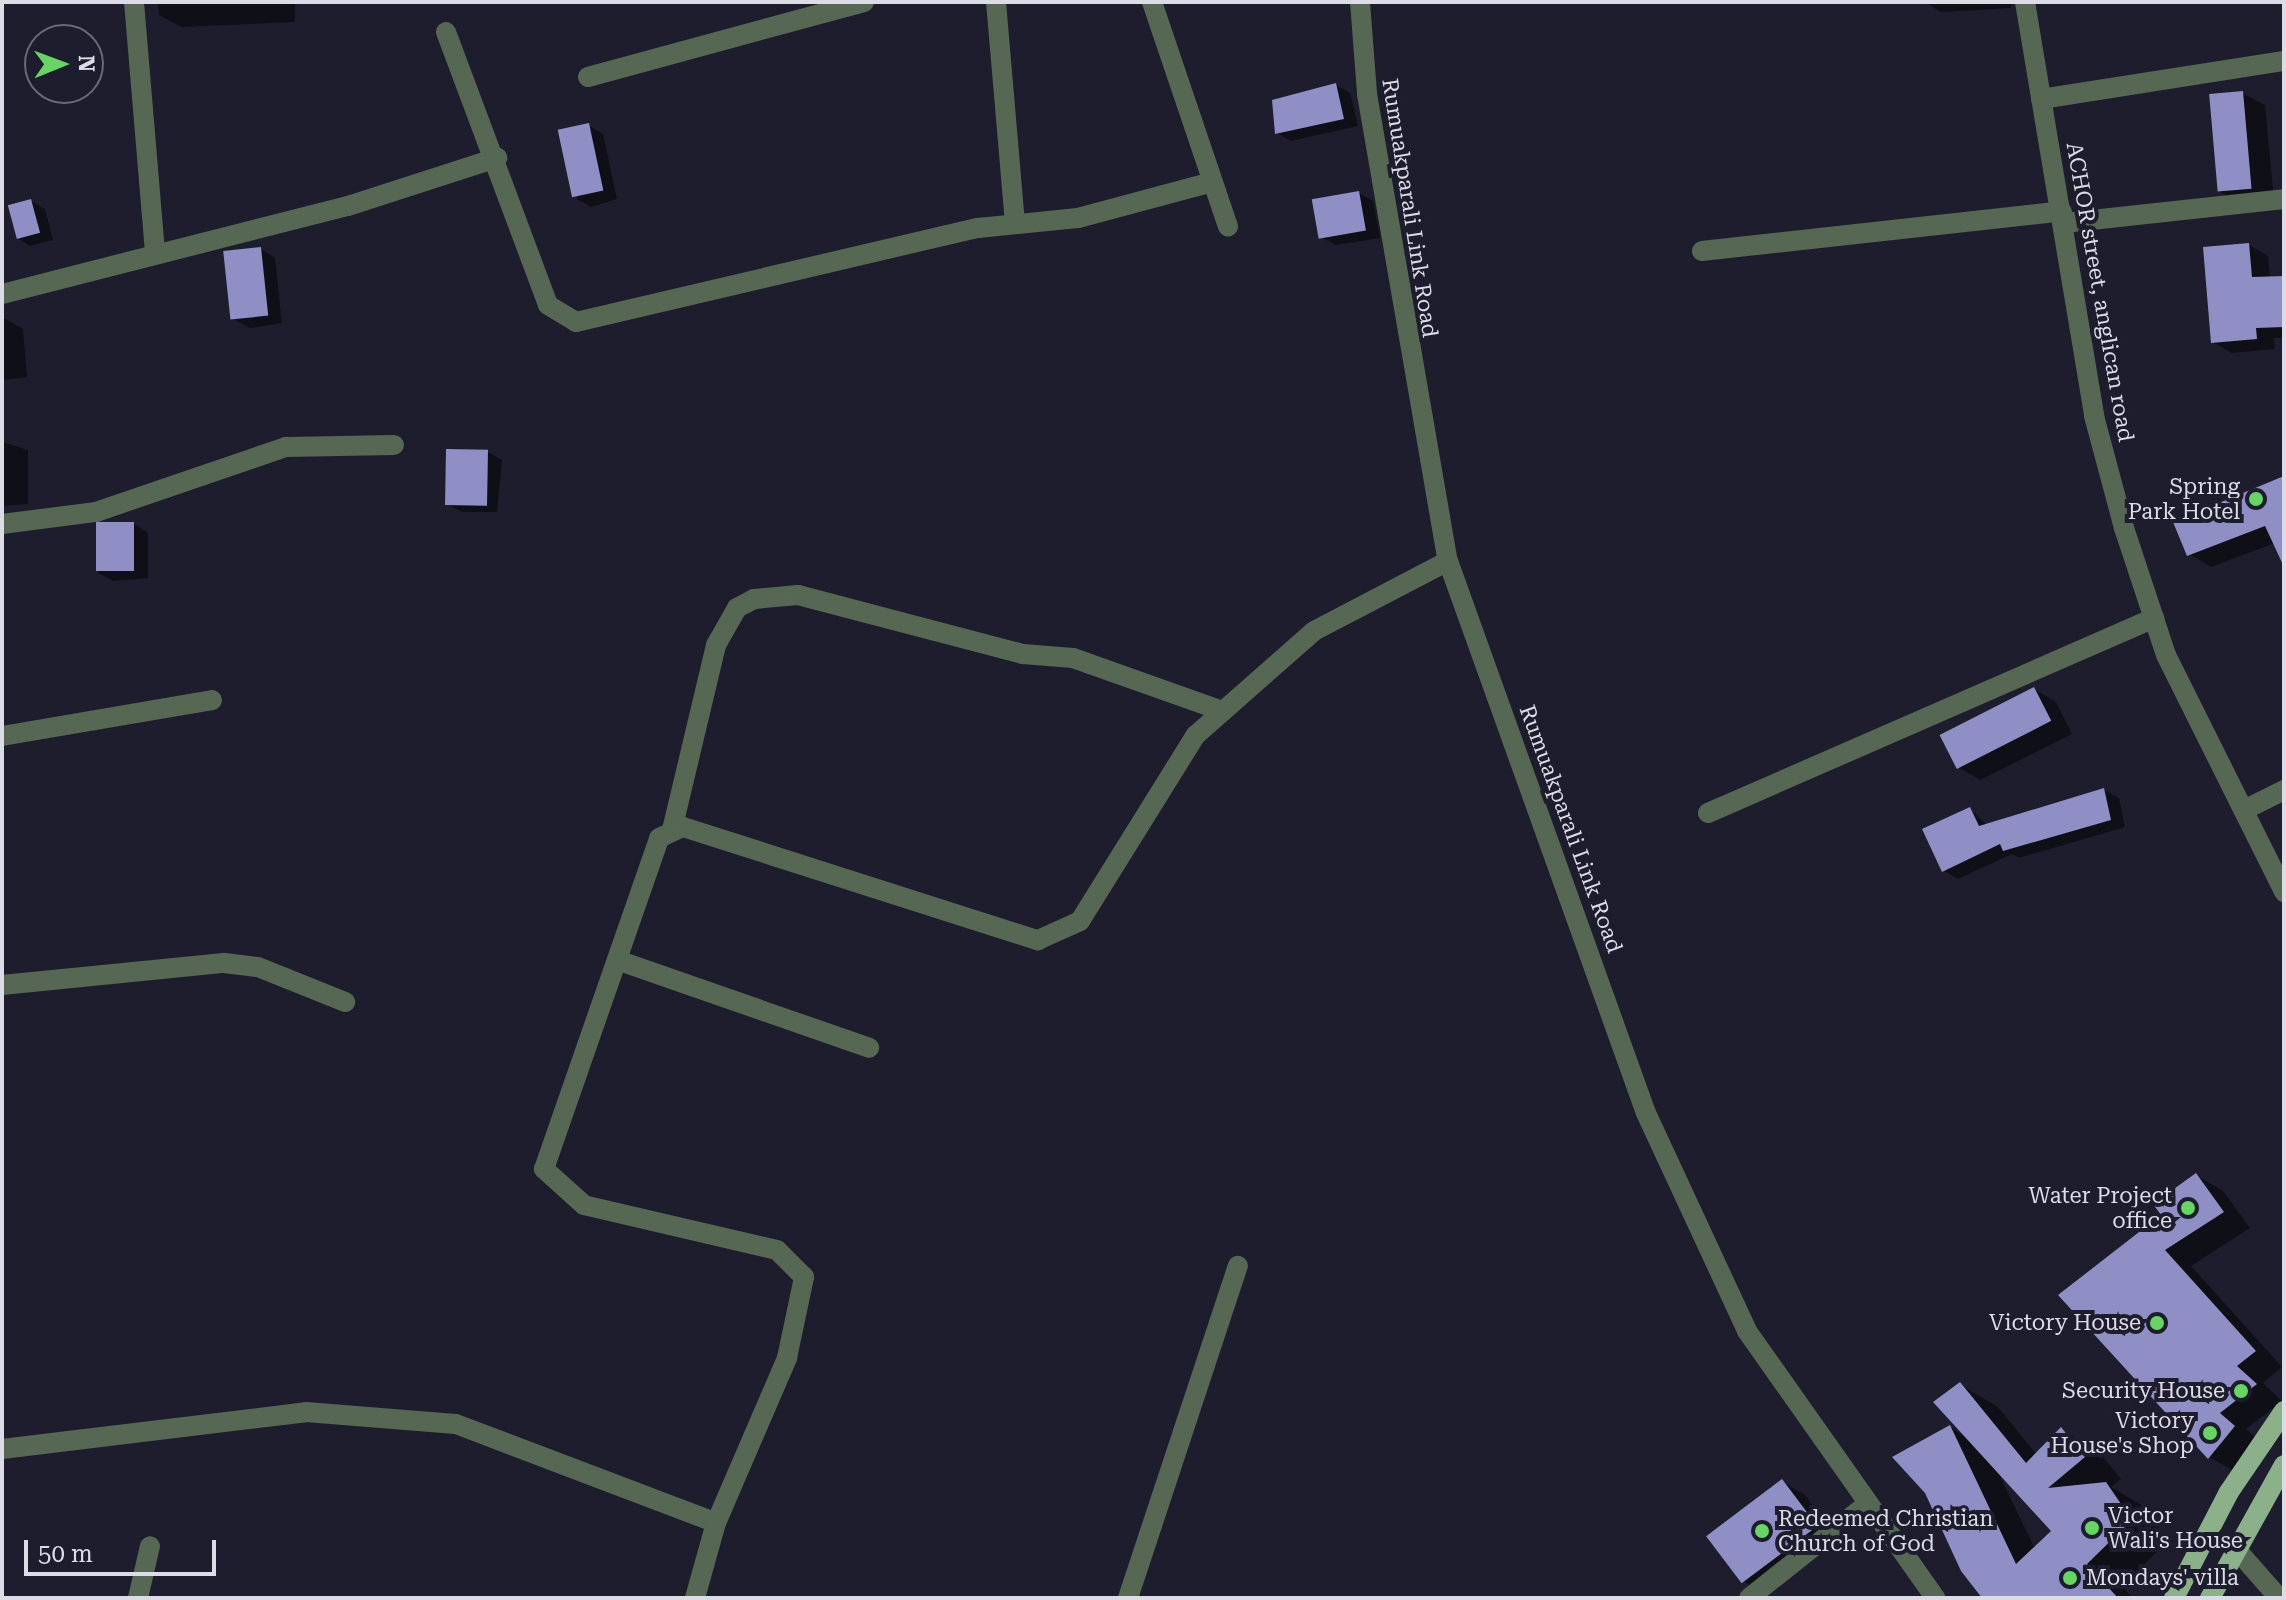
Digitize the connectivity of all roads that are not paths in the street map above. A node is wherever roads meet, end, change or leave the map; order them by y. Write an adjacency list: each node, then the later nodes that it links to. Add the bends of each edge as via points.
1 (134, 2): 18 (street)
2 (864, 2): 9 (street)
3 (996, 2): 15 (street)
4 (1152, 2): 12 (street)
5 (1360, 2): 22 (street, Rumuakparali Link Road, via 1367,94)
6 (2025, 2): 10 (street, ACHOR street, anglican road)
7 (446, 32): 11 (street)
8 (2284, 61): 10 (street)
9 (588, 77)
10 (2041, 99): 14 (street, ACHOR street, anglican road)
11 (497, 158): 15 (street, via 548,305 576,322); 18 (street, via 348,206)
12 (1212, 182): 15 (street, via 1078,218); 16 (street)
13 (2284, 199): 14 (street)
14 (2063, 217): 17 (street); 23 (street, ACHOR street, anglican road, via 2094,416)
15 (1015, 222)
16 (1228, 227)
17 (1702, 251)
18 (155, 253): 19 (street)
19 (2, 294)
20 (394, 445): 21 (street, via 286,447 96,512)
21 (2, 524)
22 (1448, 561): 25 (street, via 1314,631); 40 (street, Rumuakparali Link Road, via 1646,1113 1686,1204 1747,1331)
23 (2154, 618): 28 (street, ACHOR street, anglican road); 29 (street)
24 (212, 700): 26 (street)
25 (1223, 711): 30 (street, via 1196,735 1080,921 1038,940 683,827); 30 (street, via 1073,658 1023,654 798,595 754,599 737,608 716,645)
26 (2, 736)
27 (2284, 790): 28 (street)
28 (2244, 810): 31 (street, ACHOR street, anglican road)
29 (1708, 813)
30 (672, 830): 32 (street, via 659,838)
31 (2284, 892)
32 (617, 960): 35 (street); 41 (street, via 544,1169 584,1205 777,1250 804,1277 787,1358)
33 (2, 985): 34 (street, via 224,963 258,967)
34 (345, 1002)
35 (869, 1048)
36 (1238, 1266): 46 (street)
37 (2284, 1411): 49 (main road, via 2229,1492)
38 (2, 1449): 41 (street, via 306,1412 456,1424)
39 (2284, 1465): 43 (main road)
40 (1866, 1505): 47 (street); 48 (street, Rumuakparali Link Road)
41 (716, 1523): 45 (street)
42 (150, 1546): 44 (street)
43 (2236, 1549): 50 (main road); 51 (street)
44 (138, 1598)
45 (695, 1598)
46 (1128, 1598)
47 (1749, 1598)
48 (1935, 1598)
49 (2174, 1598)
50 (2210, 1598)
51 (2279, 1598)

